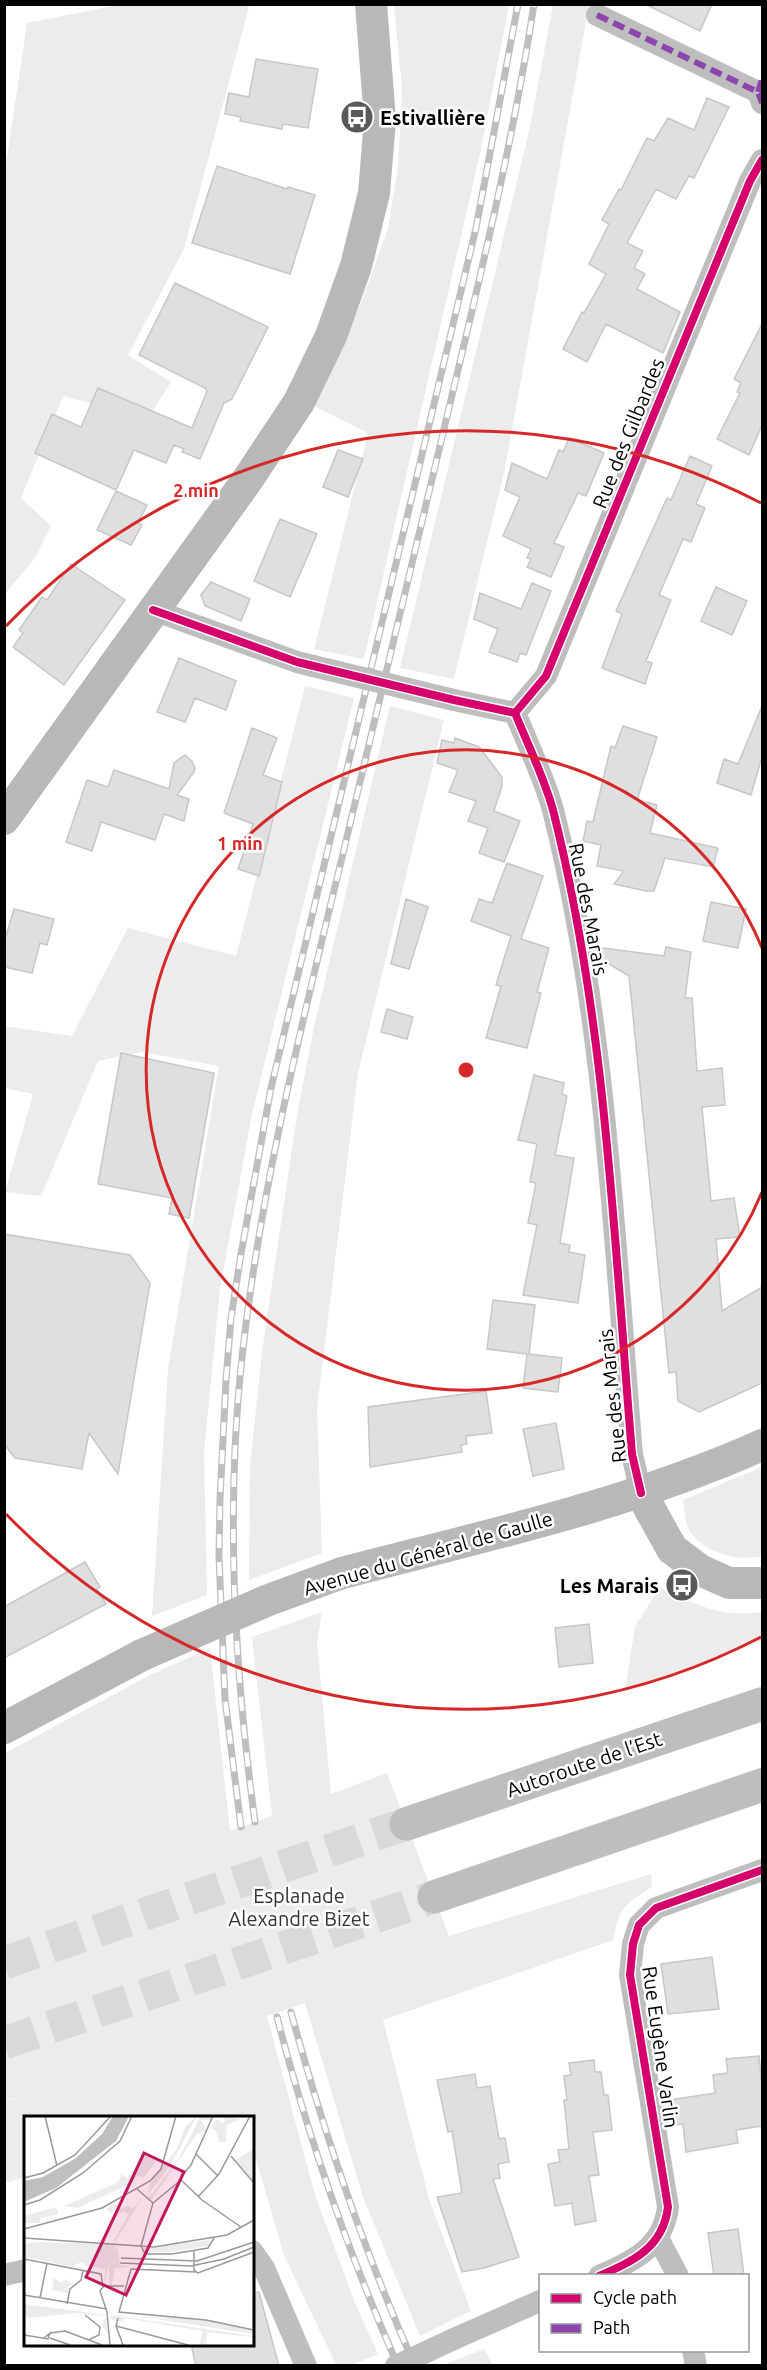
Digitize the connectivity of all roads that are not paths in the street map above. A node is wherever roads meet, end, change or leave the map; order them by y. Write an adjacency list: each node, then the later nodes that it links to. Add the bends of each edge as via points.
1 (370, 4): 5 (main road, via 380,120 374,193 356,266 332,336 299,402)
2 (597, 15): 3 (street)
3 (761, 91)
4 (762, 160): 6 (street, Rue des Gilbardes, via 546,676)
5 (153, 610): 6 (street, bridge, via 297,662); 7 (main road)
6 (515, 713): 9 (street, Rue des Marais, via 552,808 585,965 603,1113 632,1454)
7 (4, 819)
8 (762, 1445): 9 (main road, Avenue du Général de Gaulle, via 705,1471)
9 (641, 1493): 10 (main road, via 672,1549 700,1570 729,1582); 12 (main road, Avenue du Général de Gaulle, bridge, via 342,1573 266,1601 142,1655)
10 (762, 1583)
11 (762, 1704): 14 (highway, Autoroute de l’Est)
12 (4, 1728)
13 (762, 1785): 16 (highway)
14 (406, 1824)
15 (762, 1870): 17 (street, Rue Eugène Varlin, via 656,1908 639,1925 633,1944 630,1976 668,2207)
16 (434, 1897)
17 (658, 2238): 20 (street, via 634,2259); 21 (street)
18 (254, 2254): 24 (street, via 264,2268)
19 (24, 2271): 22 (street)
20 (603, 2274)
21 (677, 2274)
22 (4, 2276)
23 (539, 2301): 25 (street, bridge)
24 (306, 2366)
25 (396, 2366)

